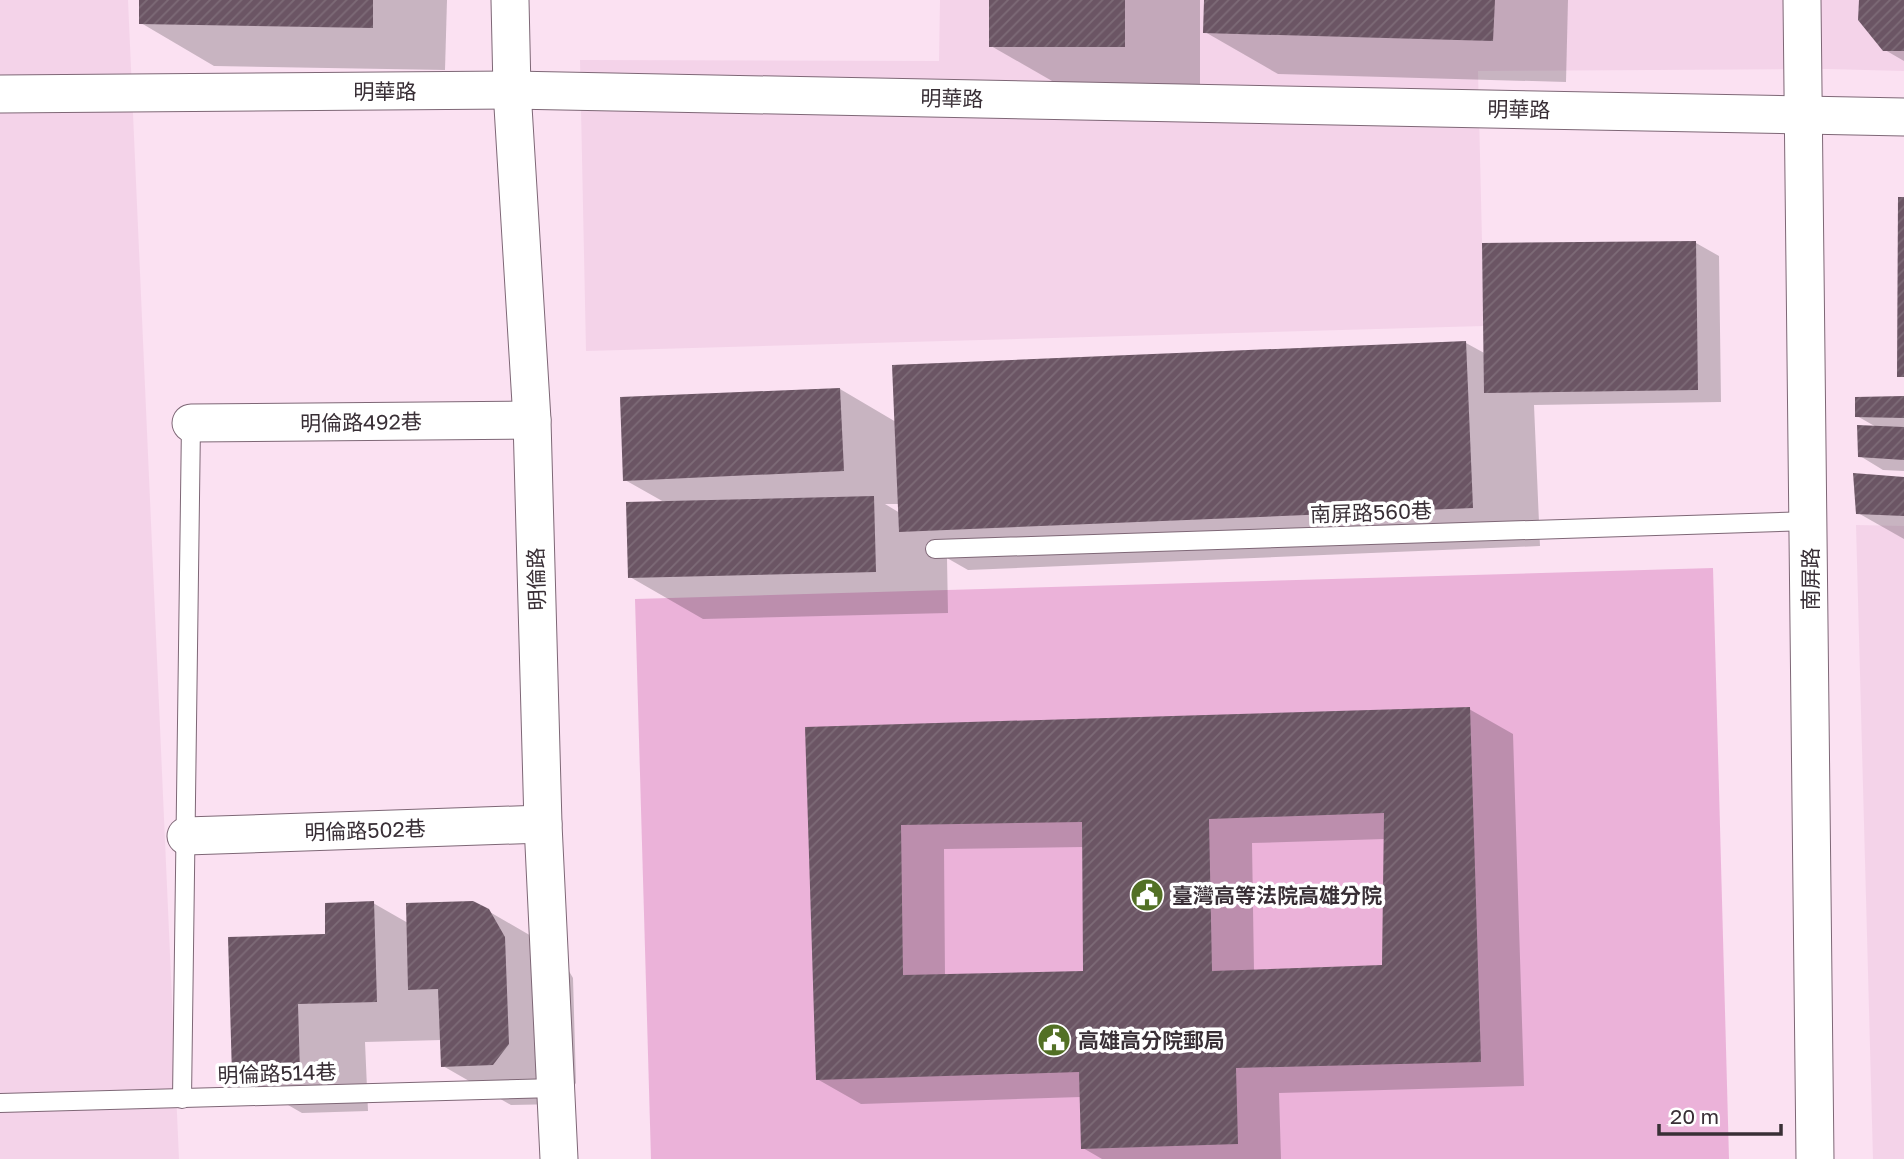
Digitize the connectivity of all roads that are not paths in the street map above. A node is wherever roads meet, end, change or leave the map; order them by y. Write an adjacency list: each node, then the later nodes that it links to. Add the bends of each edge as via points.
1 (510, 0): 3 (street, 明倫路)
2 (1802, 0): 5 (street, 南屏路)
3 (512, 90): 4 (street, 明華路); 5 (street, 明華路); 7 (street, 明倫路)
4 (0, 94)
5 (1804, 115): 6 (street, 明華路); 9 (street, 南屏路)
6 (1904, 117)
7 (532, 420): 8 (street, 明倫路492巷); 11 (street, 明倫路)
8 (191, 423): 12 (lane)
9 (1810, 521): 10 (lane, 南屏路560巷); 17 (street, 南屏路)
10 (935, 549)
11 (543, 824): 12 (street, 明倫路502巷); 13 (street, 明倫路)
12 (186, 836): 14 (lane)
13 (556, 1088): 14 (lane, 明倫路514巷); 16 (street, 明倫路)
14 (182, 1099): 15 (lane, 明倫路514巷)
15 (0, 1103)
16 (559, 1159)
17 (1815, 1159)

